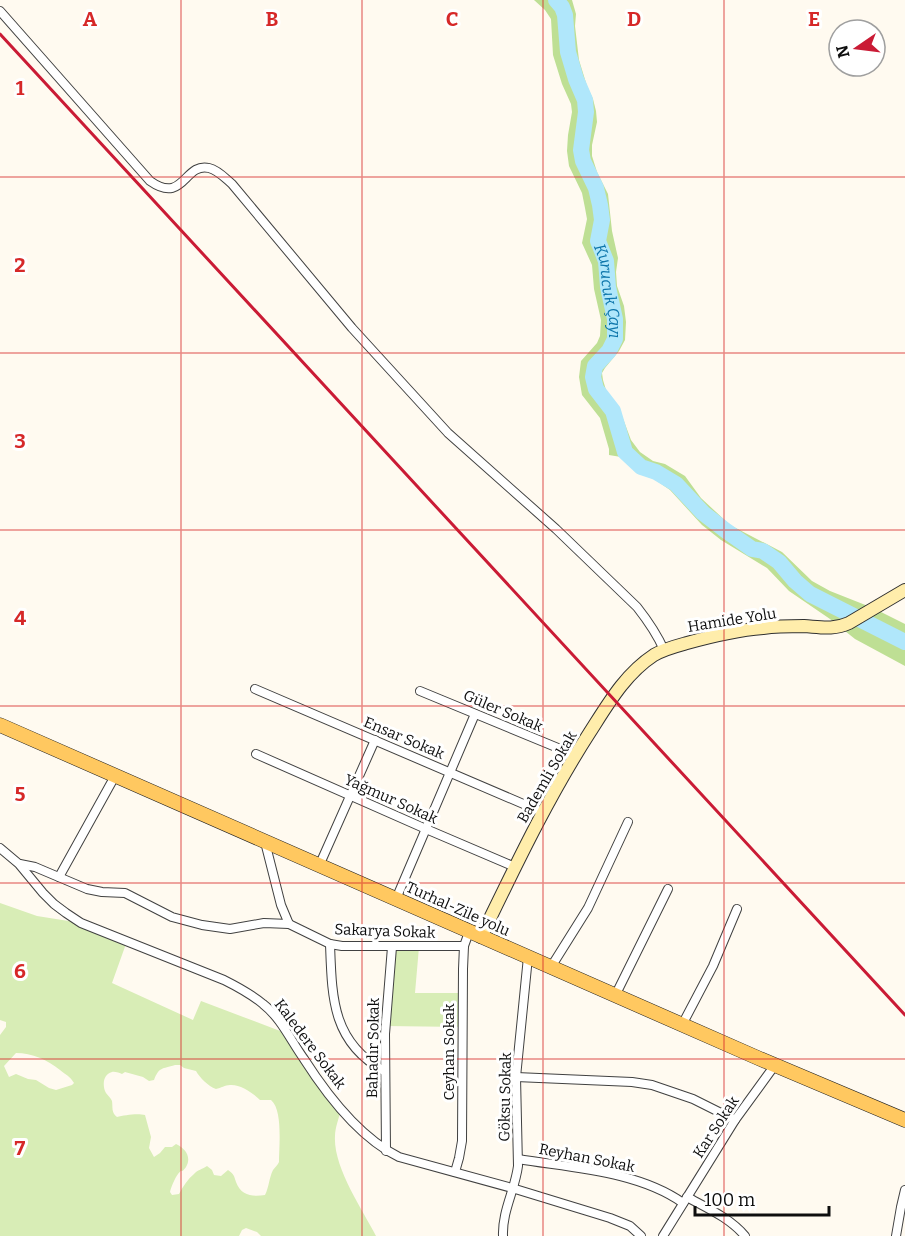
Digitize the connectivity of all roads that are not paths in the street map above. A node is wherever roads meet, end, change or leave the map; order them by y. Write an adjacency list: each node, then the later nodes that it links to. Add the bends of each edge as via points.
1 (0, 11): 3 (street, via 150,181 169,189 196,169 210,168 232,184 352,328 447,433 637,607)
2 (905, 590): 3 (street, Hamide Yolu, via 839,627 763,628)
3 (664, 650): 10 (street, Bademli Sokak, via 641,665 616,693)
4 (255, 689): 8 (street, Ensar Sokak)
5 (420, 691): 6 (street, Güler Sokak)
6 (475, 714): 10 (street, Güler Sokak); 11 (street)
7 (0, 725): 12 (main road, Turhal-Zile yolu)
8 (375, 740): 11 (street, Ensar Sokak); 13 (street)
9 (256, 754): 13 (street, Yağmur Sokak)
10 (575, 756): 14 (street, Bademli Sokak)
11 (450, 772): 14 (street, Ensar Sokak); 16 (street)
12 (115, 776): 17 (main road, Turhal-Zile yolu); 22 (street)
13 (350, 796): 16 (street, Yağmur Sokak); 20 (street)
14 (543, 812): 21 (street, Bademli Sokak)
15 (628, 822): 32 (street, via 588,908)
16 (426, 829): 21 (street, Yağmur Sokak); 24 (street)
17 (265, 842): 20 (main road, Turhal-Zile yolu); 26 (street)
18 (0, 848): 19 (street, Kaledere Sokak)
19 (19, 864): 22 (street); 40 (street, Kaledere Sokak, via 54,904 81,923 224,980 264,1005 342,1109)
20 (319, 866): 24 (main road, Turhal-Zile yolu)
21 (515, 867): 27 (street, Bademli Sokak)
22 (59, 877): 26 (street, via 96,891 125,893 172,917 202,925 230,929 264,923)
23 (668, 889): 33 (street)
24 (396, 899): 27 (main road, Turhal-Zile yolu)
25 (737, 909): 34 (street)
26 (289, 924): 28 (street, Sakarya Sokak)
27 (475, 934): 29 (street, Ceyhan Sokak); 31 (main road, Turhal-Zile yolu)
28 (330, 944): 30 (street, Sakarya Sokak); 36 (street, via 332,988 342,1026 359,1053)
29 (464, 946): 30 (street, Sakarya Sokak); 42 (street, Ceyhan Sokak, via 462,1141)
30 (392, 947): 36 (street, Bahadır Sokak)
31 (528, 957): 32 (main road, Turhal-Zile yolu); 37 (street, Göksu Sokak)
32 (551, 967): 33 (main road, Turhal-Zile yolu)
33 (615, 996): 34 (main road, Turhal-Zile yolu)
34 (682, 1025): 35 (main road, Turhal-Zile yolu)
35 (775, 1065): 38 (street, Kar Sokak); 39 (main road, Turhal-Zile yolu)
36 (384, 1071): 40 (street, Bahadır Sokak)
37 (516, 1077): 38 (street, via 652,1085 693,1099); 41 (street, Göksu Sokak)
38 (735, 1120): 45 (street, Kar Sokak)
39 (905, 1120)
40 (386, 1151): 42 (street, Kaledere Sokak)
41 (518, 1159): 43 (street, Göksu Sokak); 45 (street, Reyhan Sokak, via 614,1174)
42 (455, 1172): 43 (street, Kaledere Sokak)
43 (512, 1188): 46 (street, Göksu Sokak); 47 (street, Kaledere Sokak, via 610,1218)
44 (905, 1190): 50 (street)
45 (685, 1200): 48 (street, Kar Sokak); 49 (street, Reyhan Sokak, via 729,1221)
46 (503, 1236)
47 (641, 1236)
48 (663, 1236)
49 (746, 1236)
50 (896, 1236)

